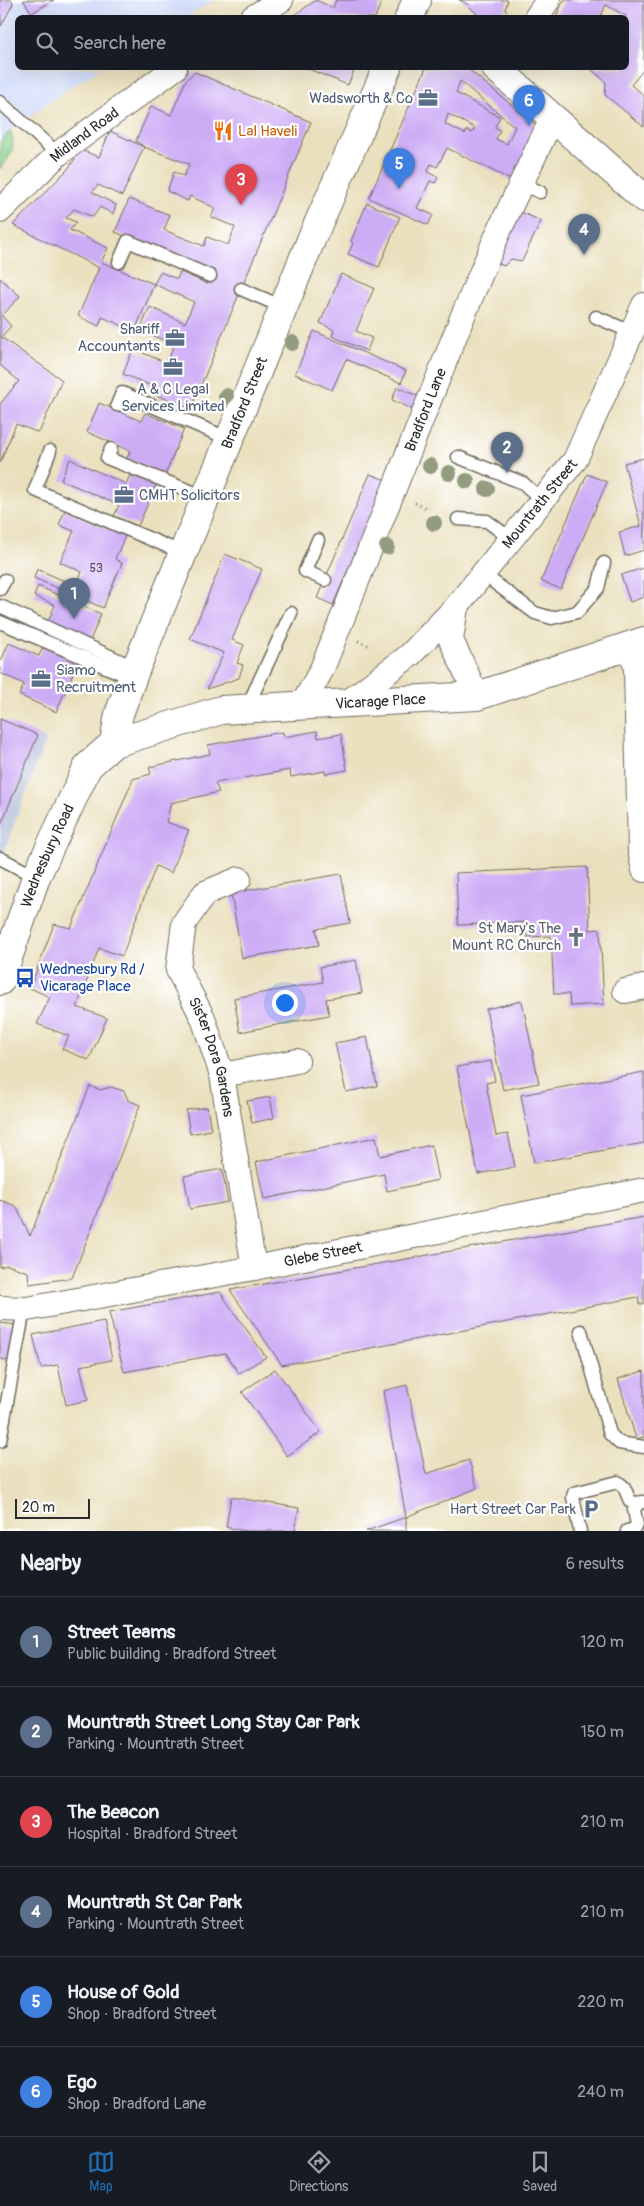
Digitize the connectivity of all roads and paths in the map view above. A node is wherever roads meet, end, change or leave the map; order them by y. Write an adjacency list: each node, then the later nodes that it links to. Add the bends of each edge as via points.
1 (280, 0): 3 (street)
2 (548, 0): 4 (street)
3 (257, 15)
4 (538, 15)
5 (172, 70): 10 (street, Midland Road)
6 (386, 70): 17 (street, Bradford Street)
7 (501, 70): 9 (street)
8 (0, 102): 10 (lane)
9 (552, 118): 11 (street); 42 (street, Bradford Lane, via 531,188 462,318 347,590 322,669)
10 (58, 154): 12 (street, Midland Road)
11 (644, 198)
12 (0, 211)
13 (119, 262): 14 (lane, via 128,242)
14 (210, 276)
15 (241, 288): 17 (lane)
16 (644, 305): 19 (street, Mountrath Street)
17 (283, 307): 21 (street, Bradford Street)
18 (596, 317): 19 (lane)
19 (631, 332): 26 (street, Mountrath Street, via 576,460)
20 (117, 405): 21 (lane, via 122,393)
21 (229, 439): 25 (street, Bradford Street)
22 (111, 449): 25 (lane, via 107,458)
23 (50, 451): 30 (lane, via 34,490)
24 (458, 457): 26 (lane, via 523,483)
25 (205, 497): 30 (street, Bradford Street)
26 (544, 500): 28 (street, Mountrath Street)
27 (458, 520): 28 (lane, via 487,521)
28 (511, 539): 32 (street, Mountrath Street)
29 (318, 540): 33 (lane, via 305,571)
30 (183, 553): 39 (street, Bradford Street)
31 (604, 563): 32 (lane, via 598,588 577,612 552,618 535,613)
32 (483, 574): 35 (street, Mountrath Street)
33 (325, 580)
34 (0, 606): 39 (lane)
35 (456, 607): 40 (street, via 452,640); 41 (street, Mountrath Street, via 410,654)
36 (291, 613): 43 (lane)
37 (0, 622): 39 (lane)
38 (637, 644): 40 (street, Vicarage Place); 46 (street, via 640,850)
39 (134, 673): 44 (street, Bradford Street, via 119,714)
40 (477, 696): 41 (street, Vicarage Place)
41 (348, 702): 42 (street, Vicarage Place)
42 (303, 704): 43 (street, Vicarage Place)
43 (248, 707): 44 (street, Vicarage Place, via 221,710)
44 (114, 743): 47 (street, Wednesbury Road, via 90,764)
45 (0, 858): 47 (lane)
46 (644, 870)
47 (36, 878): 49 (street, Wednesbury Road)
48 (239, 879): 51 (street, Sister Dora Gardens, via 205,893 184,923 178,970 203,1018)
49 (0, 981)
50 (297, 1061): 51 (street)
51 (222, 1075): 53 (street, Sister Dora Gardens)
52 (644, 1190): 53 (street, Glebe Street)
53 (254, 1268): 55 (street, Glebe Street)
54 (0, 1308): 55 (street, Glebe Street)
55 (24, 1309): 57 (lane)
56 (581, 1331): 58 (lane, via 610,1434 619,1443)
57 (0, 1441)
58 (644, 1447)
59 (641, 1502): 60 (lane, via 630,1501 618,1482 574,1493); 61 (lane, via 634,1510 638,1525)
60 (580, 1531)
61 (627, 1531)

